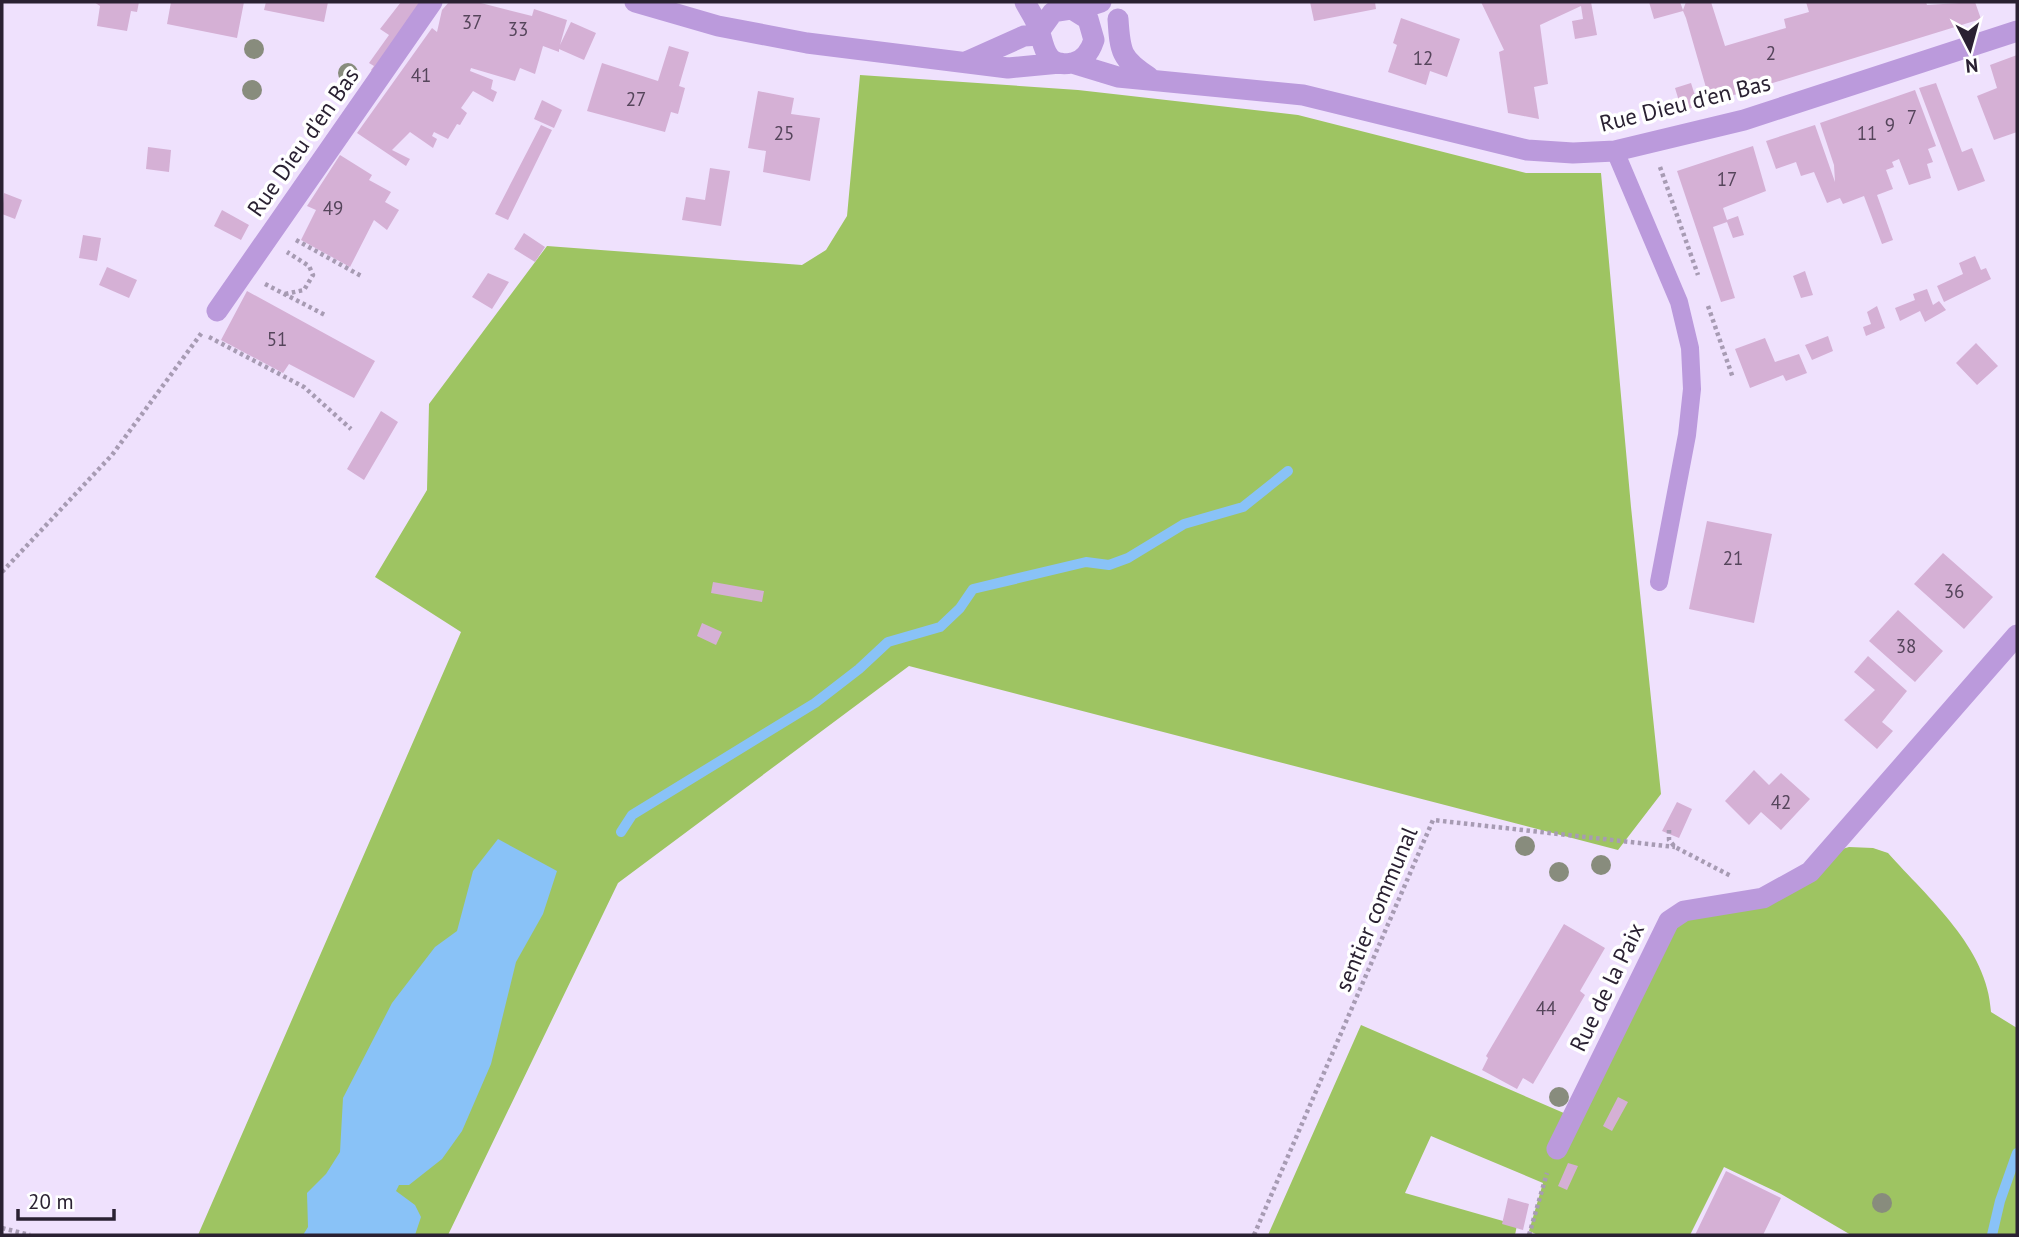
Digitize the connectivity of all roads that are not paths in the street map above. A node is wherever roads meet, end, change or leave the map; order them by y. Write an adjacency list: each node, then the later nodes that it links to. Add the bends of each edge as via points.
1 (432, 2): 15 (street, Rue Dieu d'en Bas)
2 (635, 2): 11 (street, via 718,26 807,43)
3 (1025, 2): 8 (street); 10 (street, via 1023,23)
4 (1101, 2): 5 (street)
5 (1068, 7): 8 (street, via 1053,12); 9 (street, via 1092,25)
6 (1123, 11): 9 (street); 13 (street, via 1119,47 1127,63)
7 (2017, 31): 14 (street, Rue Dieu d'en Bas, via 1744,120)
8 (1040, 32): 10 (street); 12 (street, via 1045,52)
9 (1094, 40): 12 (street, via 1087,55)
10 (1007, 45): 11 (street)
11 (966, 62): 12 (street, via 1008,68)
12 (1066, 63): 13 (street, via 1118,77)
13 (1150, 79): 14 (street, Rue Dieu d'en Bas, via 1303,94 1527,150)
14 (1615, 151): 16 (lane, via 1679,302 1690,348 1687,435)
15 (217, 311)
16 (1659, 582)
17 (2017, 635): 18 (street, Rue de la Paix, via 1810,872 1763,898 1684,911 1669,921)
18 (1557, 1149)

